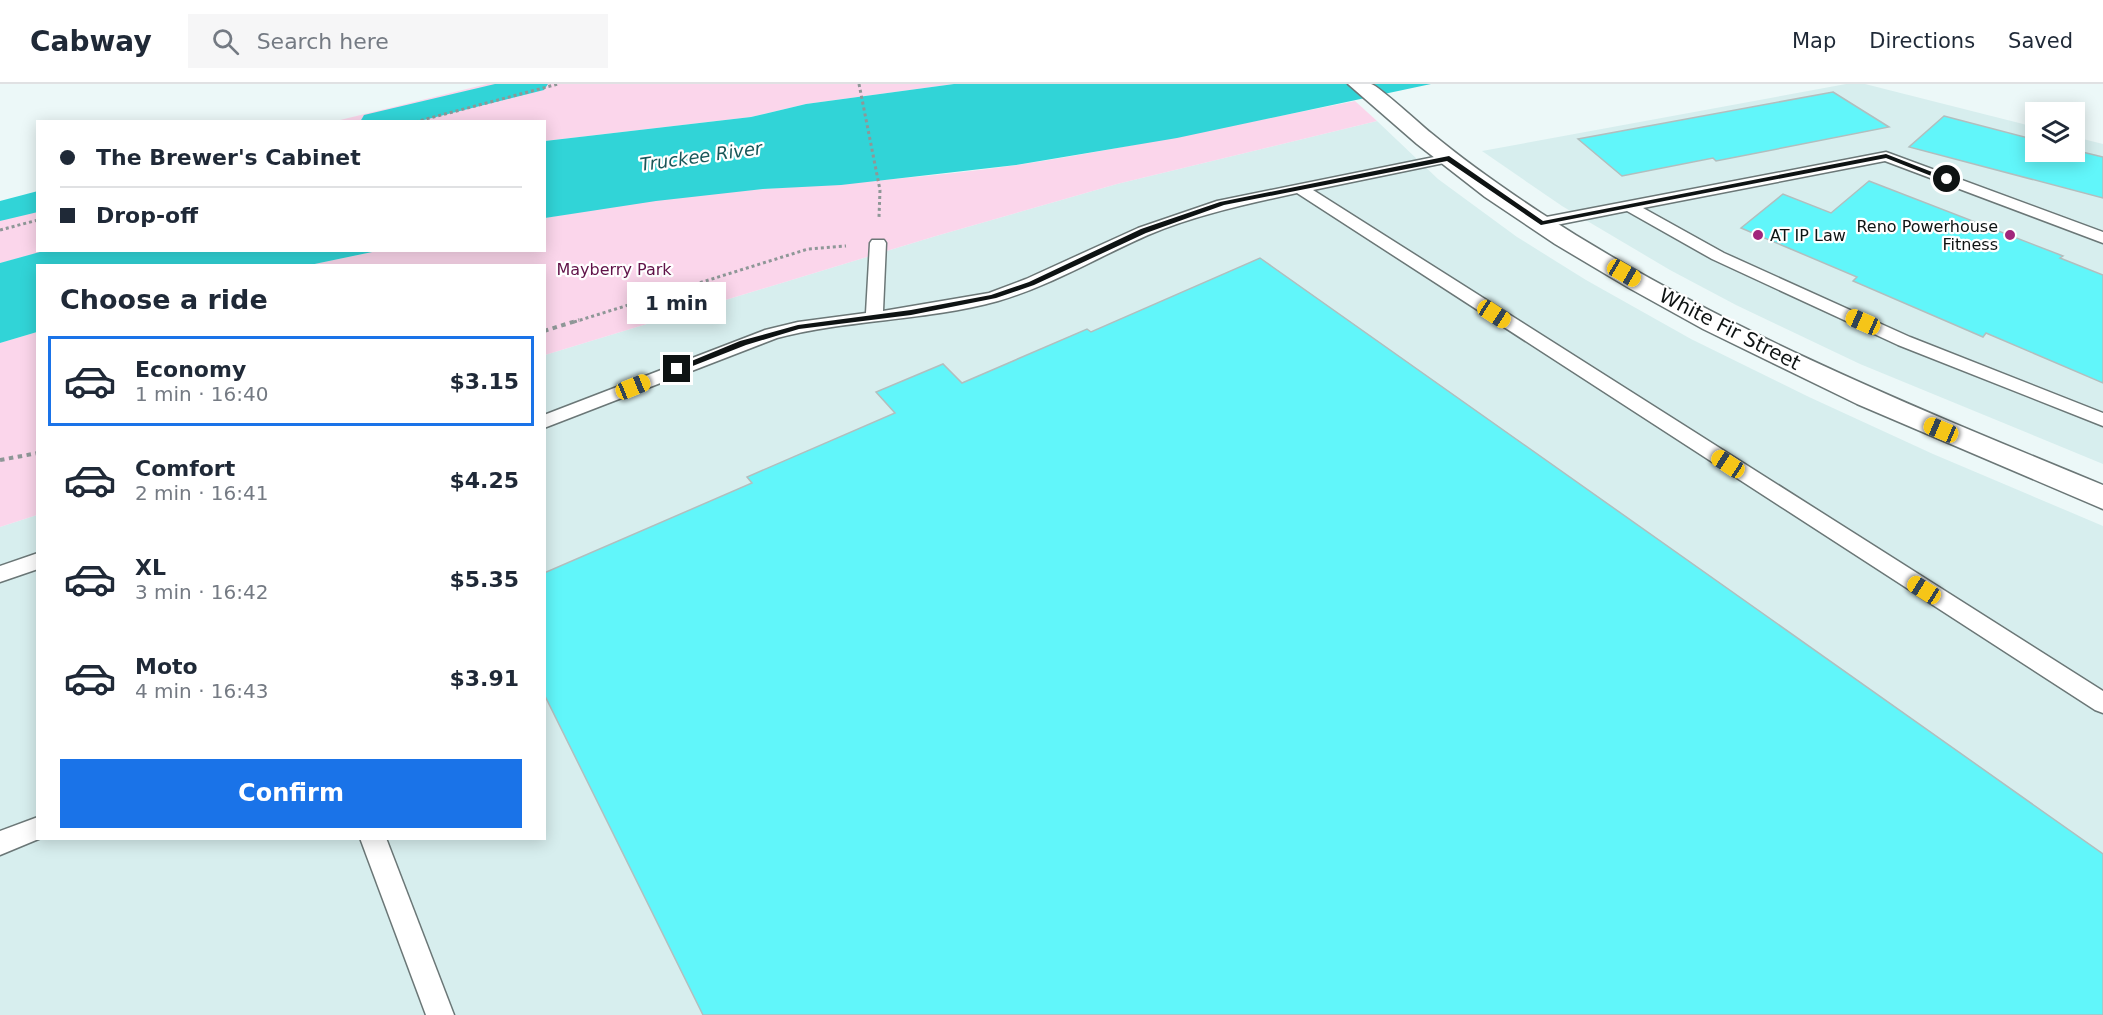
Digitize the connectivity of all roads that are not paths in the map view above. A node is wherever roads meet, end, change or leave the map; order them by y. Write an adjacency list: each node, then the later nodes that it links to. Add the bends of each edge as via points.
1 (1359, 84): 2 (street, White Fir Street)
2 (1449, 158): 3 (lane); 5 (street, White Fir Street)
3 (1299, 188): 8 (lane, via 1222,204 1144,231 993,297); 14 (lane)
4 (1629, 206): 5 (lane); 6 (lane, via 1886,156); 9 (lane, via 1718,256 1904,341)
5 (1541, 223): 11 (street, White Fir Street, via 1660,295 1766,350 1901,413)
6 (2103, 238)
7 (878, 243): 8 (lane)
8 (874, 318): 10 (lane, via 771,334)
9 (2103, 420)
10 (546, 421)
11 (2103, 498)
12 (36, 562): 13 (lane)
13 (0, 574)
14 (2103, 703)
15 (36, 829): 17 (lane)
16 (374, 840): 18 (lane)
17 (0, 843)
18 (440, 1015)

